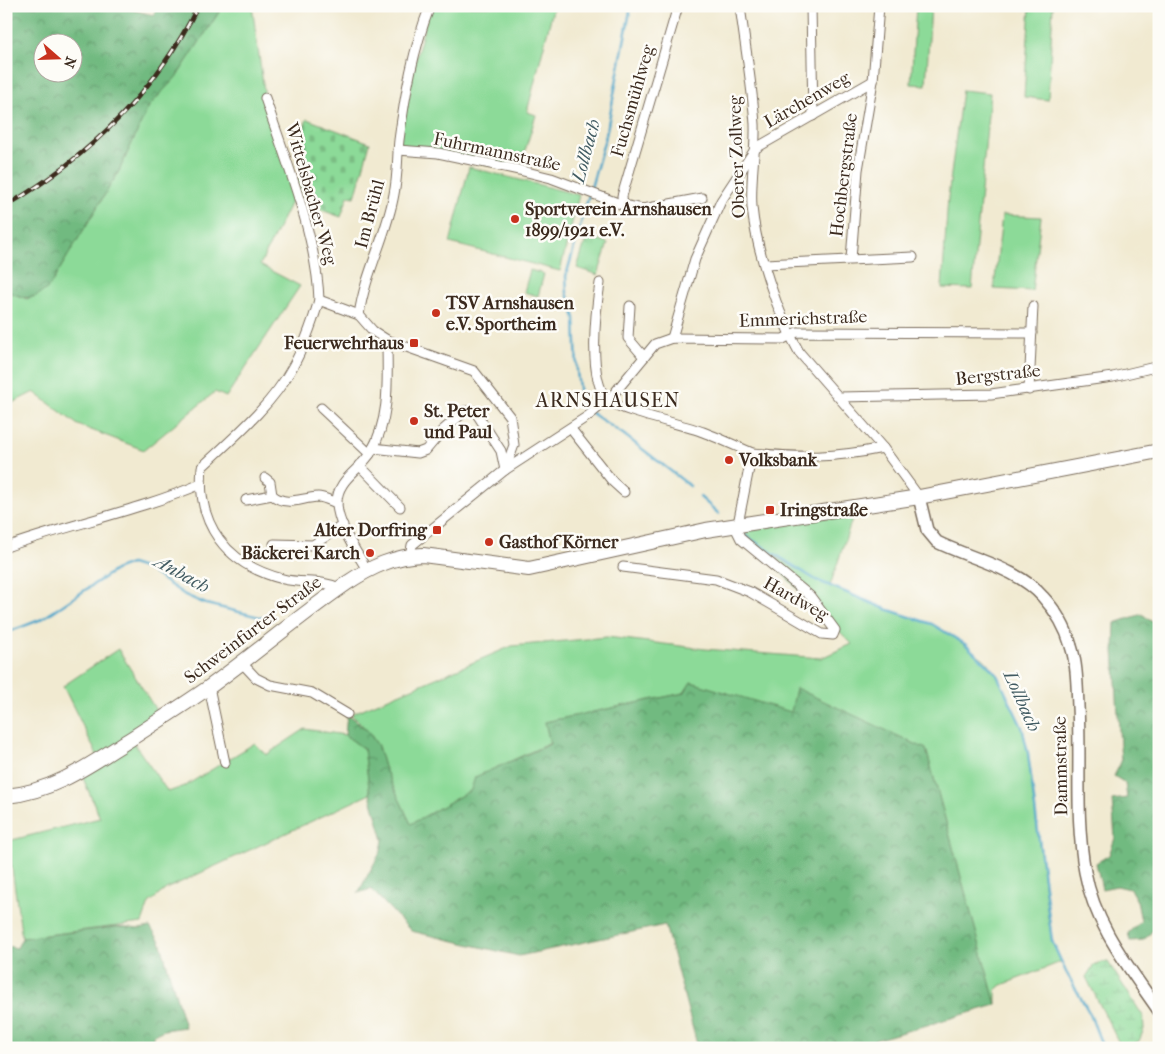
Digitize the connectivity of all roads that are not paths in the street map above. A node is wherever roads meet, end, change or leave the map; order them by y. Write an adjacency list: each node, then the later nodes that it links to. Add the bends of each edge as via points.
1 (430, 6): 10 (street, Im Brühl, via 419,33 403,107)
2 (678, 6): 12 (street, Fuchsmühlweg, via 622,196)
3 (740, 6): 9 (street, Oberer Zollweg)
4 (810, 6): 8 (street)
5 (879, 6): 6 (street, Hochbergstraße)
6 (873, 81): 8 (street, Lärchenweg); 14 (street, Hochbergstraße, via 858,170)
7 (265, 98): 17 (street, Wittelsbacher Weg, via 296,192 318,275)
8 (813, 116): 9 (street, Lärchenweg)
9 (756, 148): 15 (street, Oberer Zollweg, via 752,206); 23 (street, Lärchenweg, via 721,201 695,258)
10 (398, 150): 12 (street, Fuhrmannstraße, via 438,152 519,170); 20 (street, Im Brühl, via 394,195 362,293)
11 (702, 198): 12 (street, Fuhrmannstraße, via 643,209)
12 (623, 205)
13 (913, 257): 14 (street)
14 (850, 259): 15 (street)
15 (765, 264): 22 (street, Oberer Zollweg)
16 (600, 283): 29 (street, via 596,364 600,385)
17 (319, 300): 20 (street); 39 (street, via 292,370 254,419 202,467)
18 (630, 306): 25 (street, via 628,338)
19 (1033, 306): 21 (street)
20 (359, 315): 24 (street)
21 (1032, 333): 22 (street, Emmerichstraße, via 797,332); 27 (street)
22 (791, 337): 23 (street, Emmerichstraße); 28 (street, Oberer Zollweg, via 799,352)
23 (672, 338): 25 (street, Emmerichstraße, via 655,344)
24 (387, 340): 33 (street, via 386,412); 37 (street, via 470,369 484,382 510,417 514,445)
25 (644, 357): 29 (street, Emmerichstraße)
26 (1159, 366): 27 (street, Bergstraße)
27 (1029, 390): 28 (street, Bergstraße, via 927,397)
28 (839, 398): 32 (street, Oberer Zollweg)
29 (608, 400): 31 (street, Emmerichstraße); 35 (street, via 704,432)
30 (321, 408): 33 (street)
31 (571, 430): 37 (street, Emmerichstraße); 40 (street)
32 (883, 448): 35 (street, via 843,456); 42 (street, Oberer Zollweg)
33 (371, 451): 36 (street); 37 (street, via 418,453 426,450 466,411 475,411 501,451)
34 (1159, 451): 42 (main road)
35 (752, 454): 46 (street)
36 (359, 465): 44 (street, via 344,480); 45 (street)
37 (505, 470): 50 (street, via 412,545)
38 (265, 478): 41 (street, via 270,482)
39 (200, 484): 49 (street, via 162,500); 53 (street, via 208,522 217,538 243,562 285,580 328,582)
40 (624, 492)
41 (272, 496): 43 (street); 44 (street, via 280,502 319,497)
42 (919, 497): 46 (main road); 59 (street, Dammstraße, via 927,530 937,542 1026,580 1059,617 1072,646 1077,680 1080,829 1085,873 1111,942)
43 (246, 500)
44 (337, 503): 47 (street)
45 (400, 507)
46 (738, 524): 50 (main road, via 529,569); 51 (street, Hardweg, via 741,539 810,596 835,630 833,636 822,634 750,592 716,579)
47 (343, 525): 48 (street, via 313,545); 52 (street)
48 (274, 544)
49 (6, 547)
50 (410, 556): 52 (main road, via 388,560)
51 (623, 567)
52 (367, 570): 53 (main road, Schweinfurter Straße)
53 (339, 588): 54 (main road, Schweinfurter Straße)
54 (241, 662): 55 (main road, Schweinfurter Straße); 56 (street, via 256,678 270,685 312,693)
55 (209, 687): 57 (street); 58 (main road, Schweinfurter Straße, via 80,771 54,784)
56 (347, 714)
57 (225, 763)
58 (6, 796)
59 (1159, 1011)

